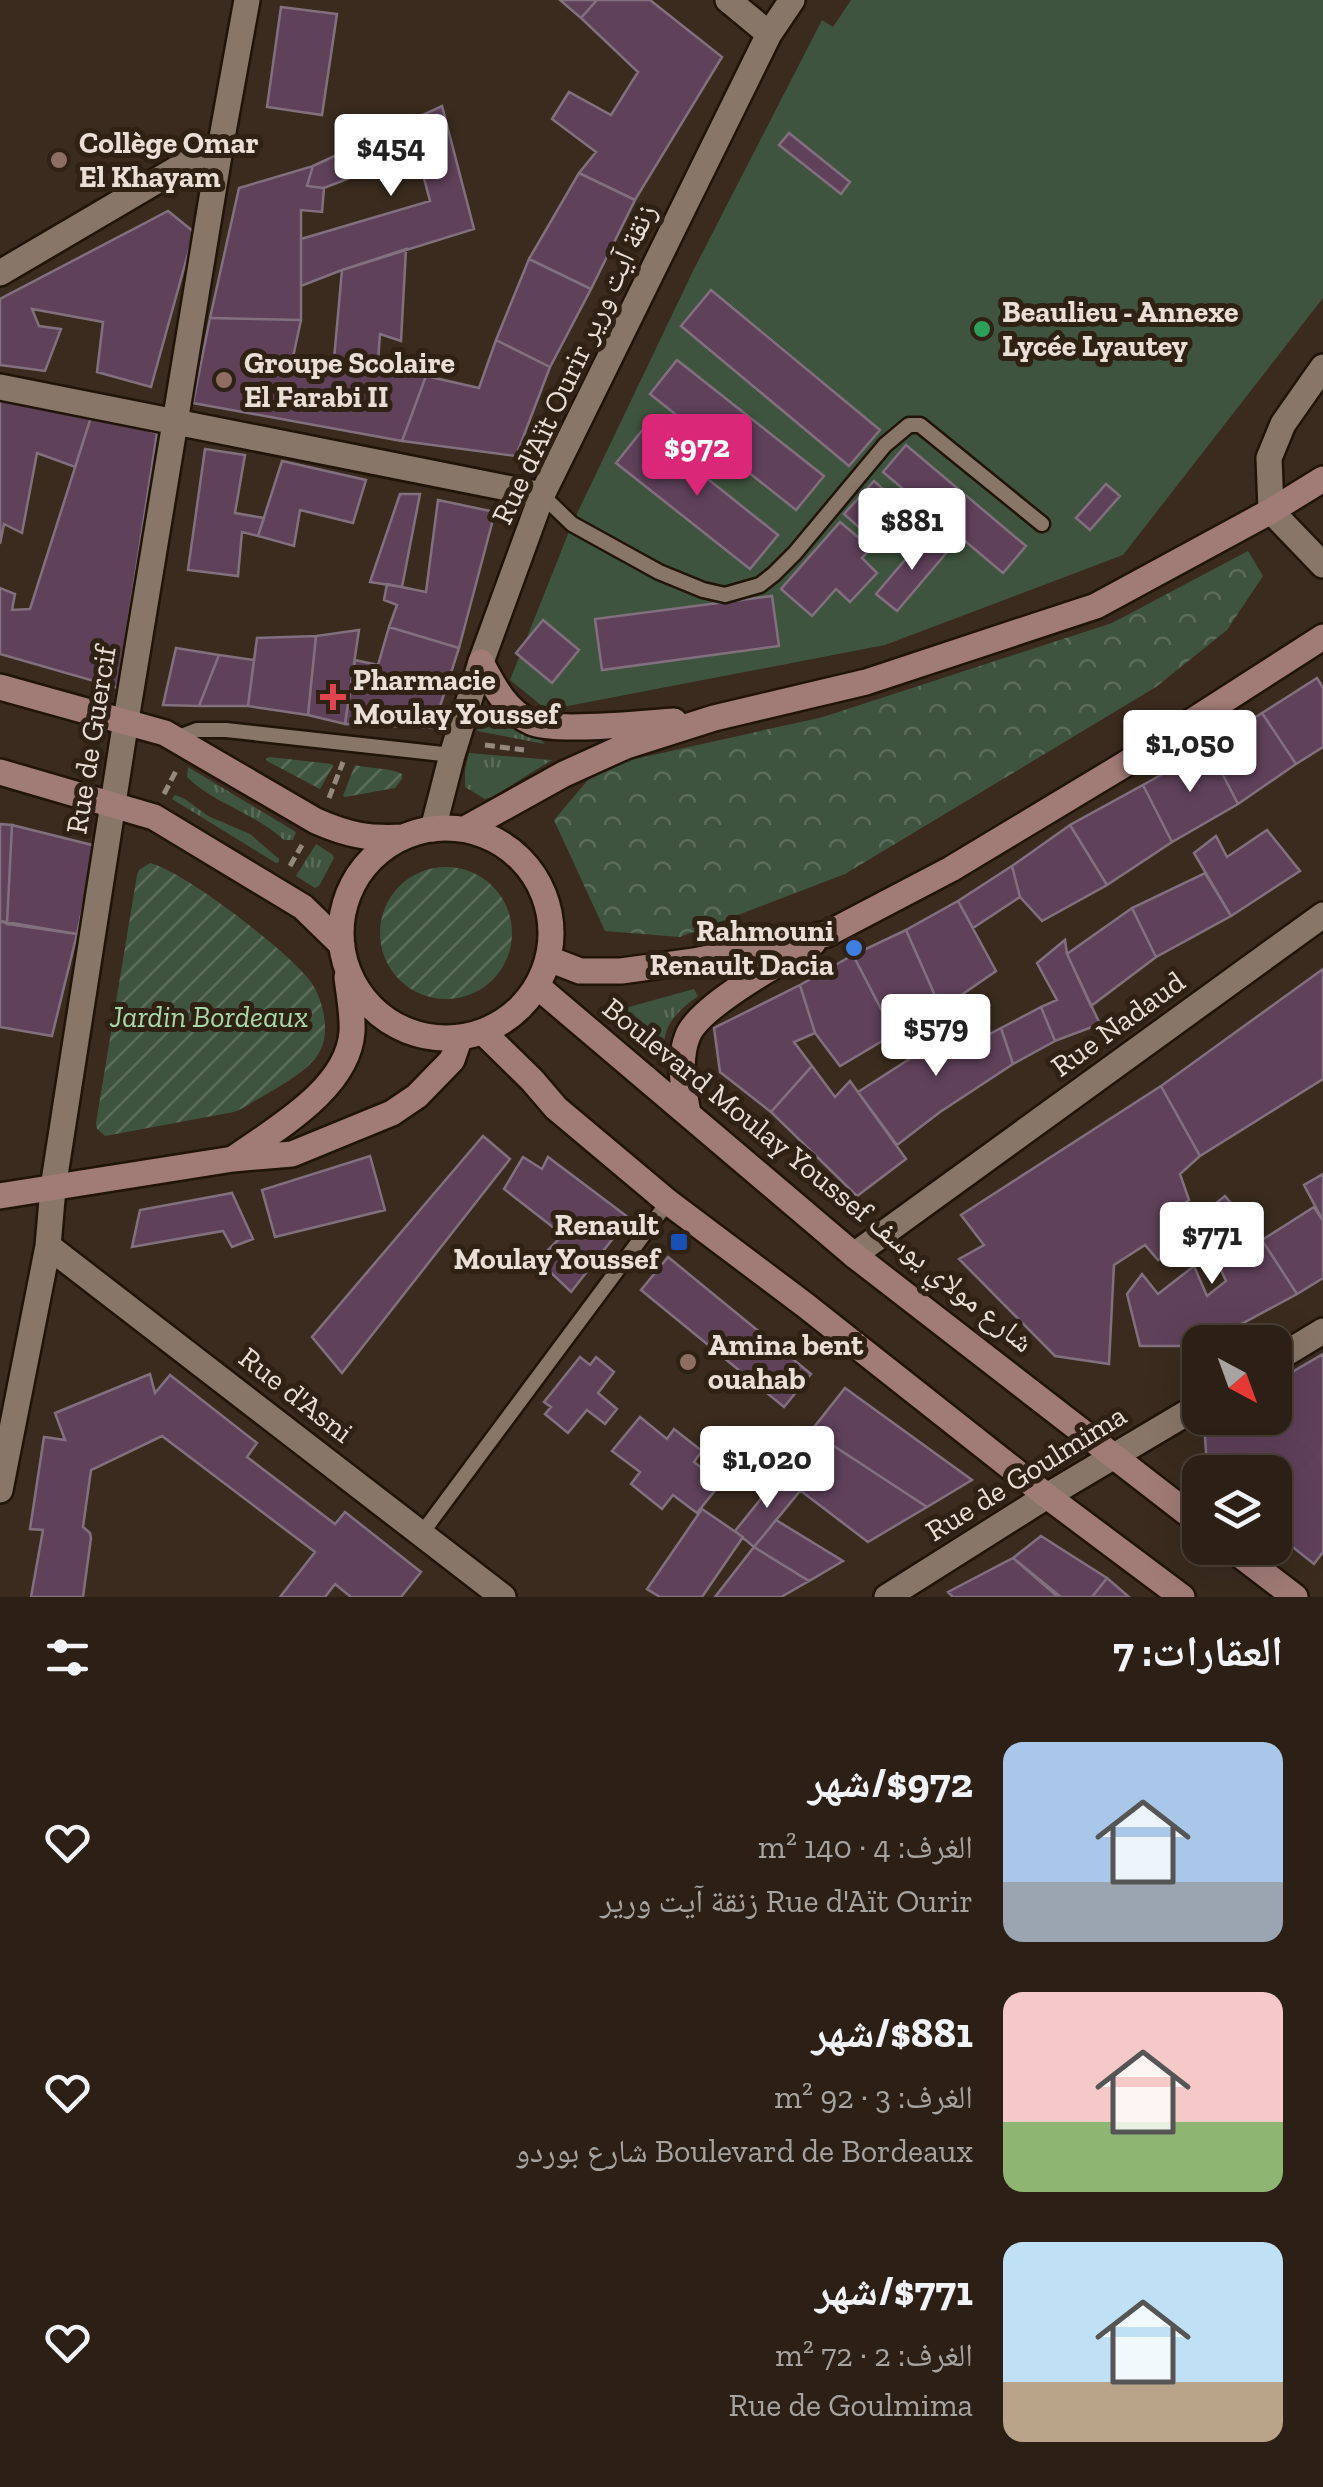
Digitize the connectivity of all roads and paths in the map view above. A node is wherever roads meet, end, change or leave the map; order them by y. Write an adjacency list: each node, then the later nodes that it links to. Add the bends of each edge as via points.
1 (247, 0): 5 (street, Rue de Guercif)
2 (728, 0): 4 (street)
3 (792, 0): 4 (street, Rue d'Aït Ourir زنقة آيت ورير)
4 (769, 34): 11 (street, Rue d'Aït Ourir زنقة آيت ورير)
5 (221, 144): 6 (street); 9 (street, Rue de Guercif)
6 (0, 273)
7 (1323, 367): 12 (street, via 1283,424 1269,458)
8 (0, 387): 9 (street)
9 (176, 422): 11 (street); 19 (street, Rue de Guercif)
10 (1323, 479): 12 (main road)
11 (542, 494): 13 (lane, via 572,524 659,572 725,595 760,586 774,574 885,445 909,425 920,425); 16 (street, Rue d'Aït Ourir زنقة آيت ورير)
12 (1271, 511): 14 (street); 18 (main road, via 1096,606 866,682)
13 (1042, 524)
14 (1323, 565)
15 (1323, 636): 34 (main road, via 968,859)
16 (481, 662): 18 (main road, via 506,703 536,725); 20 (street, Rue d'Aït Ourir زنقة آيت ورير)
17 (0, 687): 19 (main road)
18 (714, 718): 29 (main road, via 595,759)
19 (126, 720): 21 (main road); 27 (street, Rue de Guercif)
20 (462, 749): 21 (lane, via 197,730); 22 (path); 28 (street, Rue d'Aït Ourir زنقة آيت ورير)
21 (178, 750): 25 (path); 30 (main road, via 339,831)
22 (532, 752)
23 (346, 755): 26 (path)
24 (0, 772): 27 (main road)
25 (164, 794)
26 (327, 804)
27 (114, 805): 35 (main road, via 154,818 276,889 303,907); 41 (street, Rue de Guercif)
28 (433, 829): 29 (main road); 30 (main road)
29 (465, 829): 36 (main road, via 509,848 542,886 552,925)
30 (402, 837): 35 (main road, via 359,875 344,911)
31 (306, 838): 32 (path)
32 (287, 870)
33 (1323, 914): 45 (street, Rue Nadaud)
34 (827, 934): 36 (main road, via 622,971 580,971); 39 (main road, via 692,1028 683,1056)
35 (343, 954): 38 (main road, via 370,1006 399,1027 435,1038); 40 (main road, via 352,1033 339,1072)
36 (548, 959): 37 (main road)
37 (537, 986): 38 (main road, via 516,1013); 39 (main road, Boulevard Moulay Youssef شارع مولاي يوسف)
38 (471, 1034): 40 (main road, via 417,1096 392,1113 292,1154); 43 (main road)
39 (688, 1112): 45 (main road, Boulevard Moulay Youssef شارع مولاي يوسف)
40 (233, 1159): 41 (main road)
41 (53, 1188): 42 (main road); 44 (street, Rue de Guercif)
42 (0, 1196)
43 (668, 1202): 51 (main road); 53 (lane)
44 (48, 1246): 50 (street, Rue de Guercif); 53 (street, Rue d'Asni)
45 (854, 1254): 49 (main road, Boulevard Moulay Youssef شارع مولاي يوسف)
46 (1323, 1332): 47 (street)
47 (1292, 1350)
48 (1182, 1416): 49 (street, Rue de Goulmima)
49 (1114, 1456): 51 (street, Rue de Goulmima); 52 (main road, Boulevard Moulay Youssef شارع مولاي يوسف)
50 (0, 1490)
51 (1047, 1496): 56 (street, Rue de Goulmima); 57 (main road)
52 (1182, 1509)
53 (422, 1533): 55 (street, Rue d'Asni)
54 (1253, 1565): 58 (main road)
55 (494, 1595)
56 (888, 1597)
57 (1182, 1597)
58 (1294, 1597)

